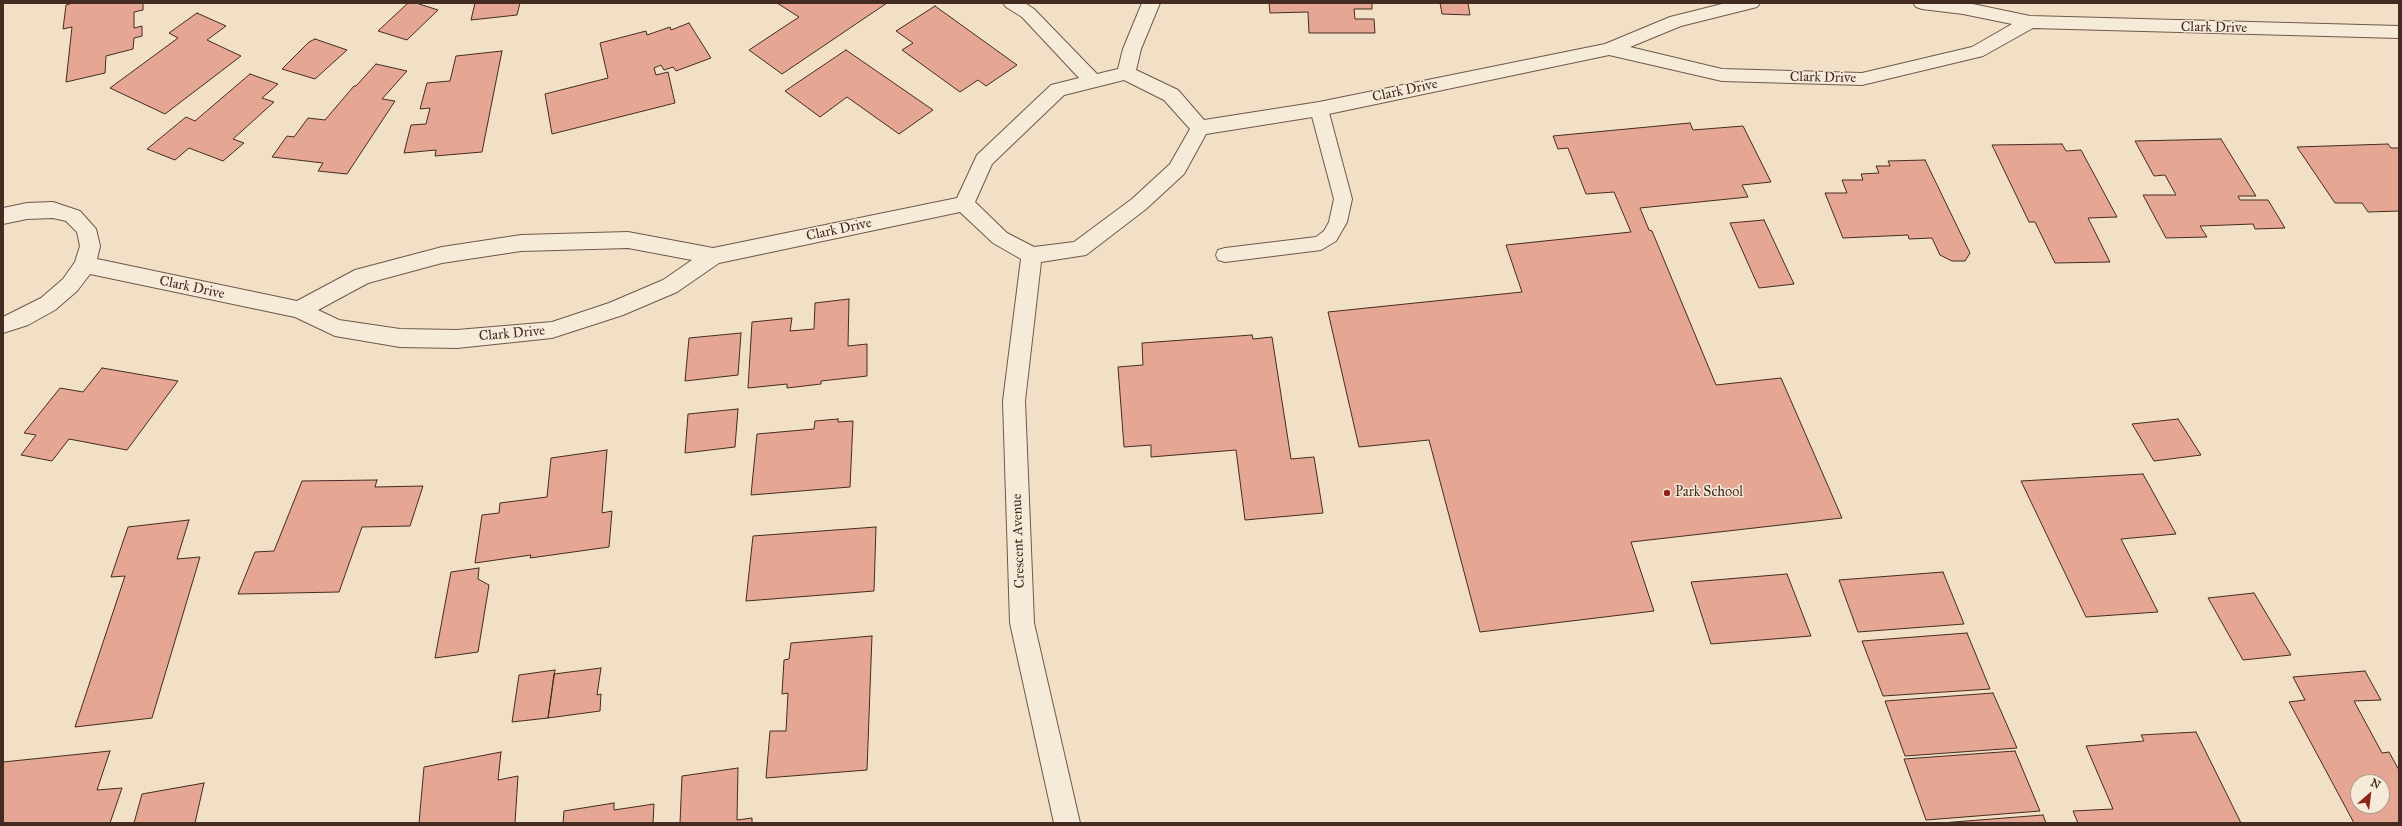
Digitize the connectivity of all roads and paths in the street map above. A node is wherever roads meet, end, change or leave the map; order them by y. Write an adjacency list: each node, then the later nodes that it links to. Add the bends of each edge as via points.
1 (1012, 3): 9 (street, via 1028,13)
2 (1151, 3): 8 (street, via 1132,49)
3 (1751, 3): 7 (street, Clark Drive, via 1676,21)
4 (1922, 3): 5 (street, Clark Drive, via 1963,8)
5 (2030, 22): 6 (street, Clark Drive); 7 (street, Clark Drive, via 1977,52 1862,79 1722,75)
6 (2399, 32)
7 (1609, 49): 10 (street, Clark Drive)
8 (1126, 73): 9 (street); 11 (street, via 1171,95)
9 (1094, 81): 12 (street, via 1058,90 984,160)
10 (1319, 109): 11 (street, Clark Drive); 15 (lane, via 1343,199 1338,222 1330,236 1321,243)
11 (1200, 128): 14 (street, via 1178,169 1085,245 1079,249)
12 (964, 204): 14 (street, via 1000,238); 16 (street, Clark Drive)
13 (3, 216): 17 (street, via 27,211 53,210 73,216 86,229 90,246)
14 (1032, 255): 20 (street, Crescent Avenue, via 1014,401 1022,623)
15 (1225, 255)
16 (713, 256): 18 (street, Clark Drive, via 628,240 521,243 442,255 362,276); 18 (street, Clark Drive, via 670,286 616,309 552,330 457,339 400,338 335,328)
17 (84, 266): 18 (street, Clark Drive); 19 (street, via 70,285 48,304 22,319)
18 (298, 310)
19 (3, 325)
20 (1067, 823)

